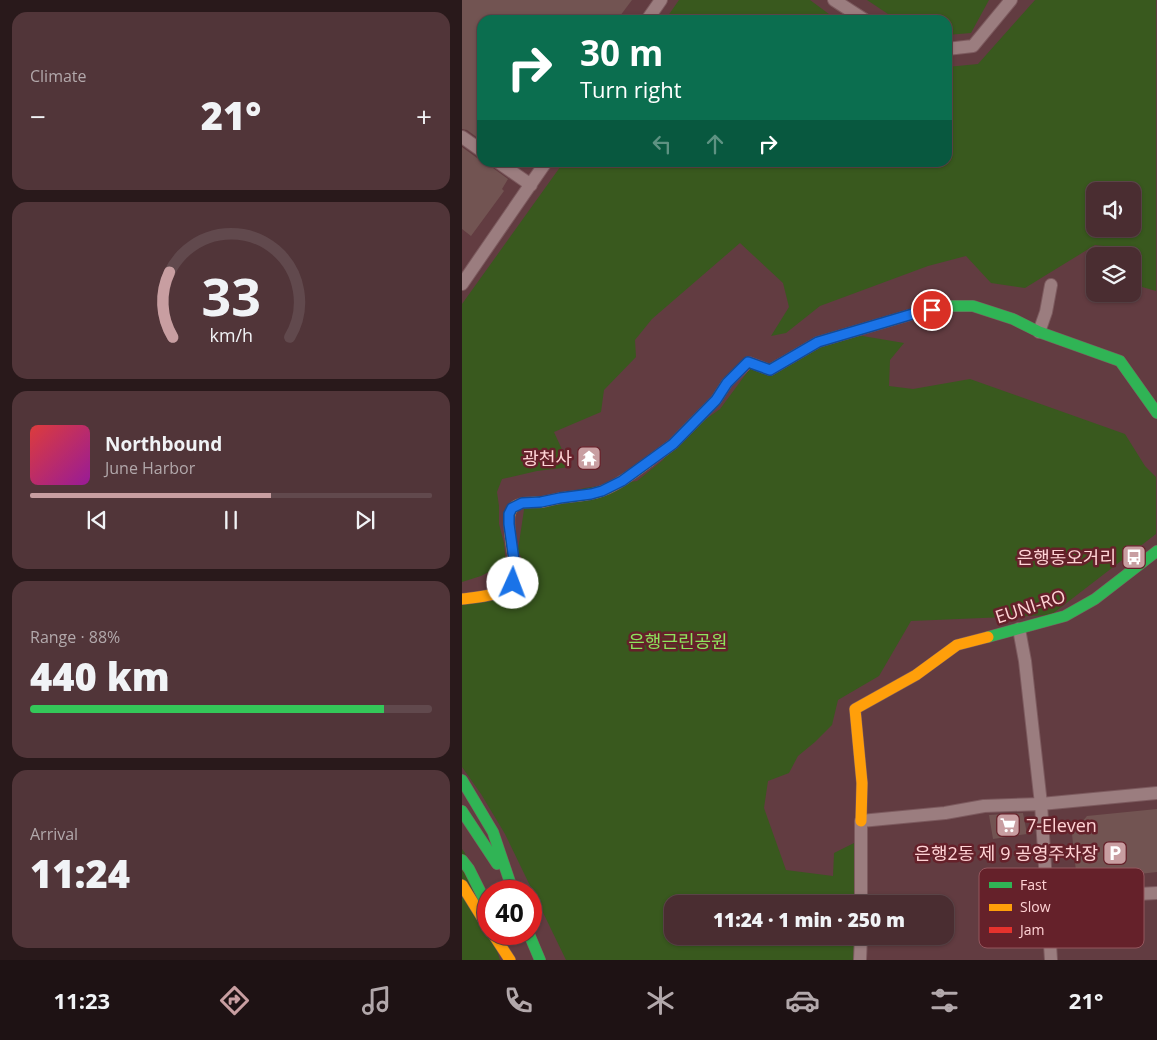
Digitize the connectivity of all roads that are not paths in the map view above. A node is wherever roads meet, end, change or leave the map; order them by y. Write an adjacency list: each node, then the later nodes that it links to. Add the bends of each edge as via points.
1 (661, 0): 4 (street)
2 (834, 0): 5 (street)
3 (1011, 0): 6 (street, via 973,46)
4 (650, 15)
5 (857, 15)
6 (952, 48)
7 (462, 138): 8 (street)
8 (477, 148)
9 (505, 167): 11 (street)
10 (543, 167): 11 (street)
11 (531, 185): 12 (street)
12 (462, 284)
13 (1051, 285): 14 (street)
14 (1039, 332): 15 (street, via 1120,361); 17 (street, via 1013,319 973,306 948,306 818,342 770,370 748,362 673,444 622,481 591,494 522,503 512,508 509,524 516,575 513,583 501,592)
15 (1156, 413)
16 (1156, 551): 18 (street, EUNI-RO, via 1095,599 1073,612)
17 (462, 599)
18 (1019, 629): 21 (street); 23 (street, EUNI-RO, via 957,645 916,675 856,709)
19 (462, 780): 27 (street, via 493,832)
20 (1151, 793): 21 (street)
21 (1041, 804): 23 (street, via 984,806); 25 (street)
22 (462, 811): 26 (street)
23 (862, 821): 30 (street)
24 (462, 860): 29 (street)
25 (1045, 868)
26 (506, 880)
27 (508, 880)
28 (462, 885): 31 (street)
29 (477, 886)
30 (861, 895)
31 (477, 909)
32 (501, 945): 36 (street)
33 (505, 945): 36 (street)
34 (534, 945): 37 (street)
35 (860, 945): 38 (street)
36 (511, 960)
37 (540, 960)
38 (860, 960)

